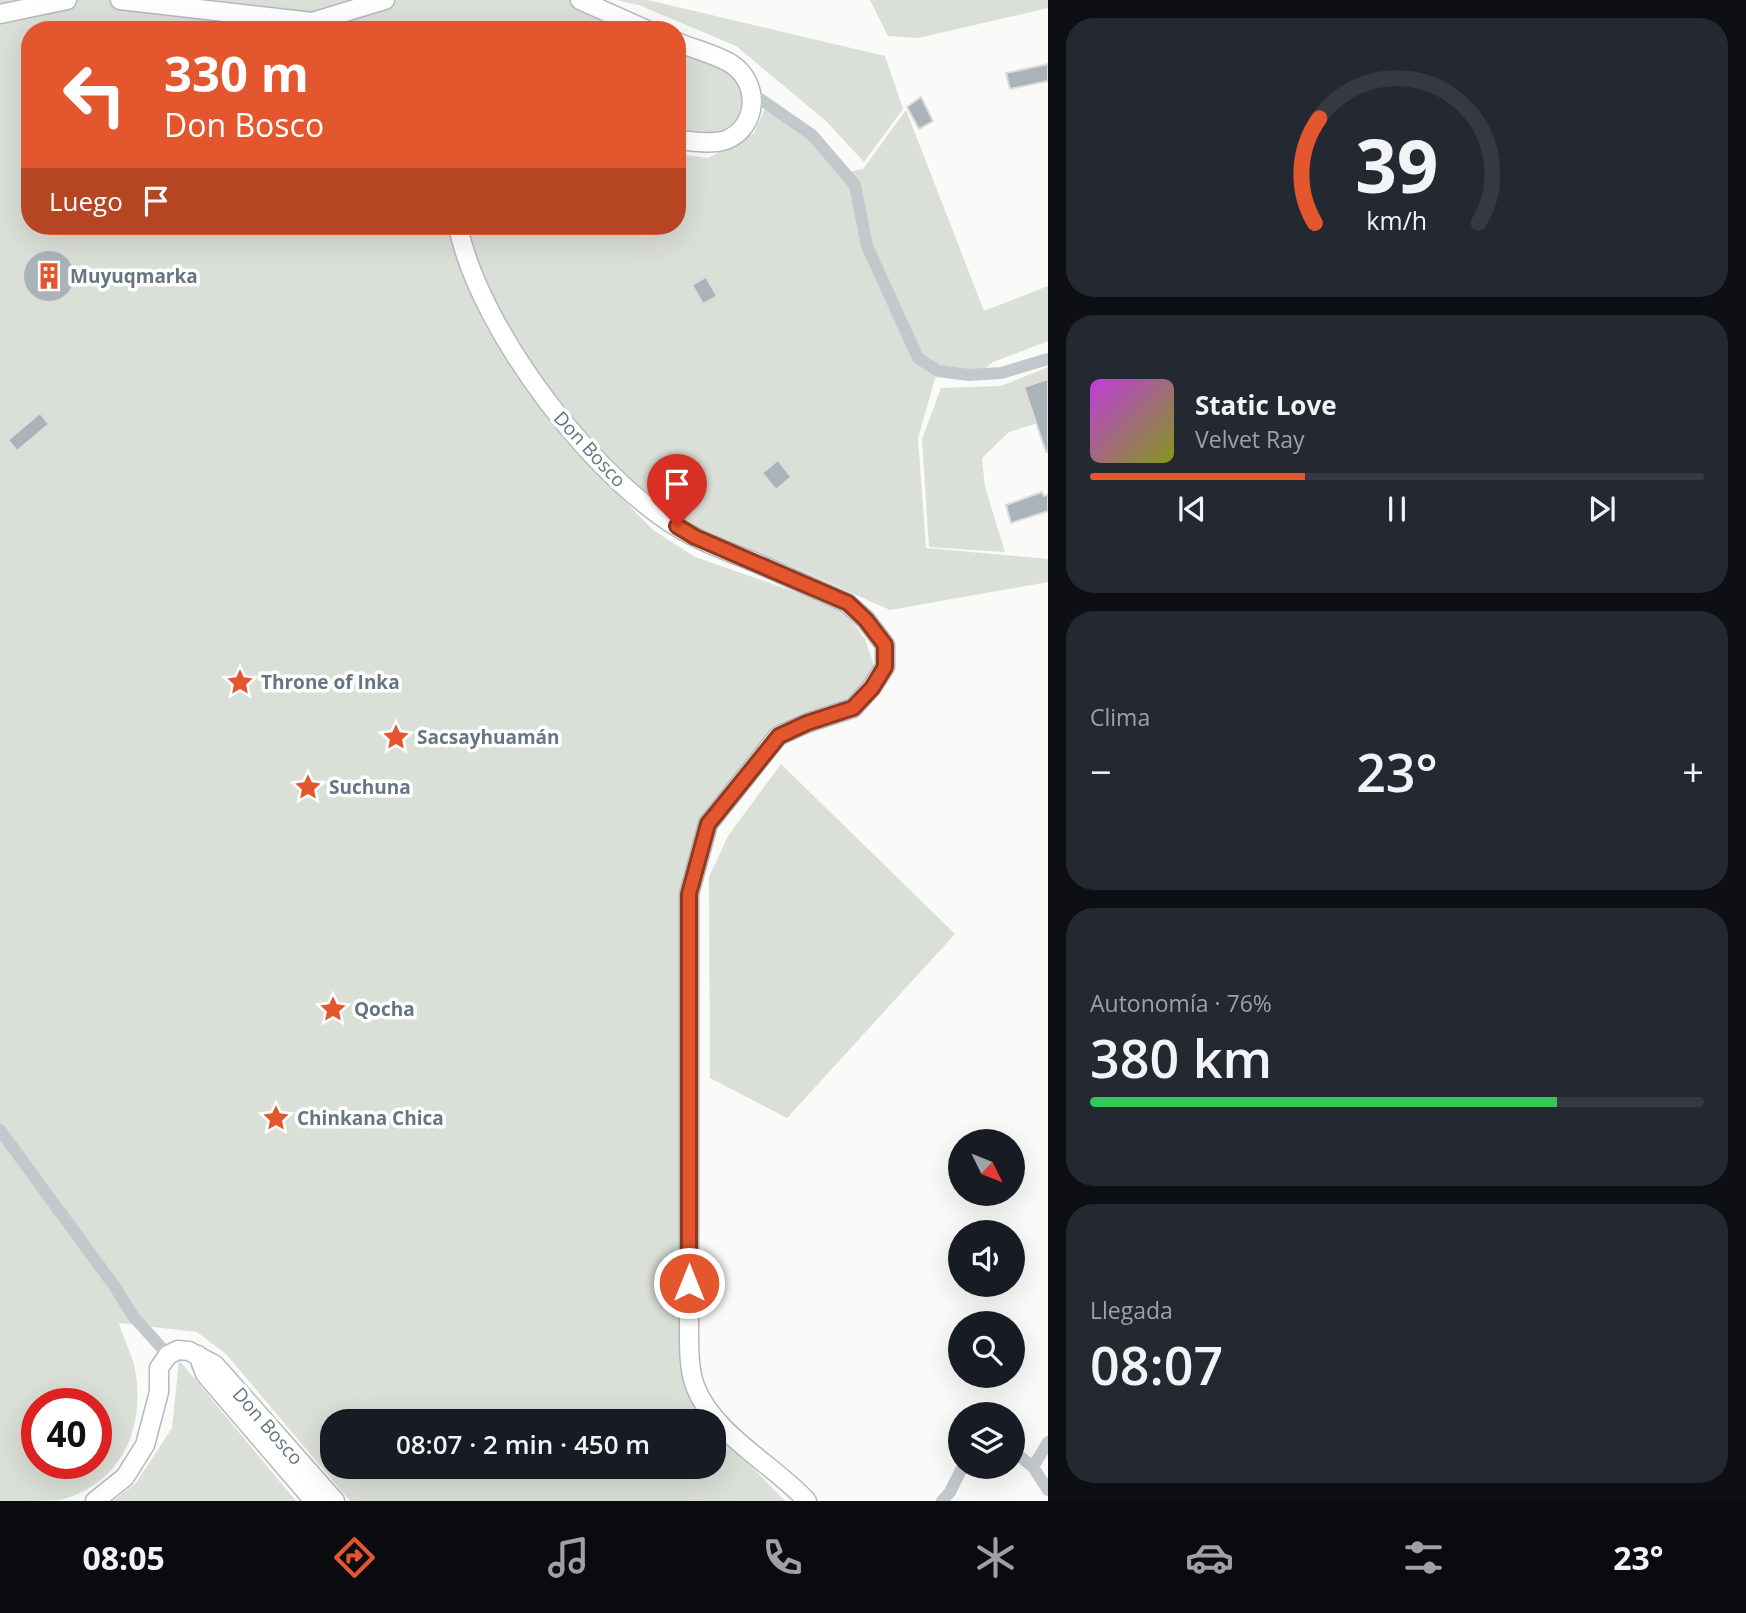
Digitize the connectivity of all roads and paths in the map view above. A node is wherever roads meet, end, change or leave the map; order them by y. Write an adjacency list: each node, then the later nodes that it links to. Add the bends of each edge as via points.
1 (66, 0): 5 (street)
2 (120, 0): 6 (street)
3 (385, 0): 7 (street)
4 (580, 0): 8 (street)
5 (0, 14)
6 (303, 21)
7 (315, 21)
8 (627, 21)
9 (686, 46): 10 (street, via 733,65)
10 (753, 94): 11 (street, via 750,118 739,132 724,140); 13 (street, via 812,135 855,185 867,246 918,358 939,371 969,375 1001,373)
11 (686, 141)
12 (460, 235): 25 (street, Don Bosco, via 489,310 528,375 570,432 629,491 695,537 848,603 885,645 885,667 863,699 853,708 779,736 708,824 689,894 688,1332 692,1373 705,1406 722,1425)
13 (1048, 359)
14 (0, 1130): 15 (street, via 133,1316)
15 (168, 1355): 16 (street, via 178,1350); 22 (street, via 159,1368 159,1392 145,1445 125,1477)
16 (198, 1355): 23 (street, Don Bosco, via 205,1374); 24 (street, Don Bosco, via 215,1365)
17 (1048, 1442): 19 (street)
18 (1025, 1461): 19 (street)
19 (1033, 1467): 21 (street)
20 (956, 1479): 26 (street)
21 (1048, 1490)
22 (95, 1501)
23 (314, 1501)
24 (335, 1501)
25 (807, 1501)
26 (942, 1501)

